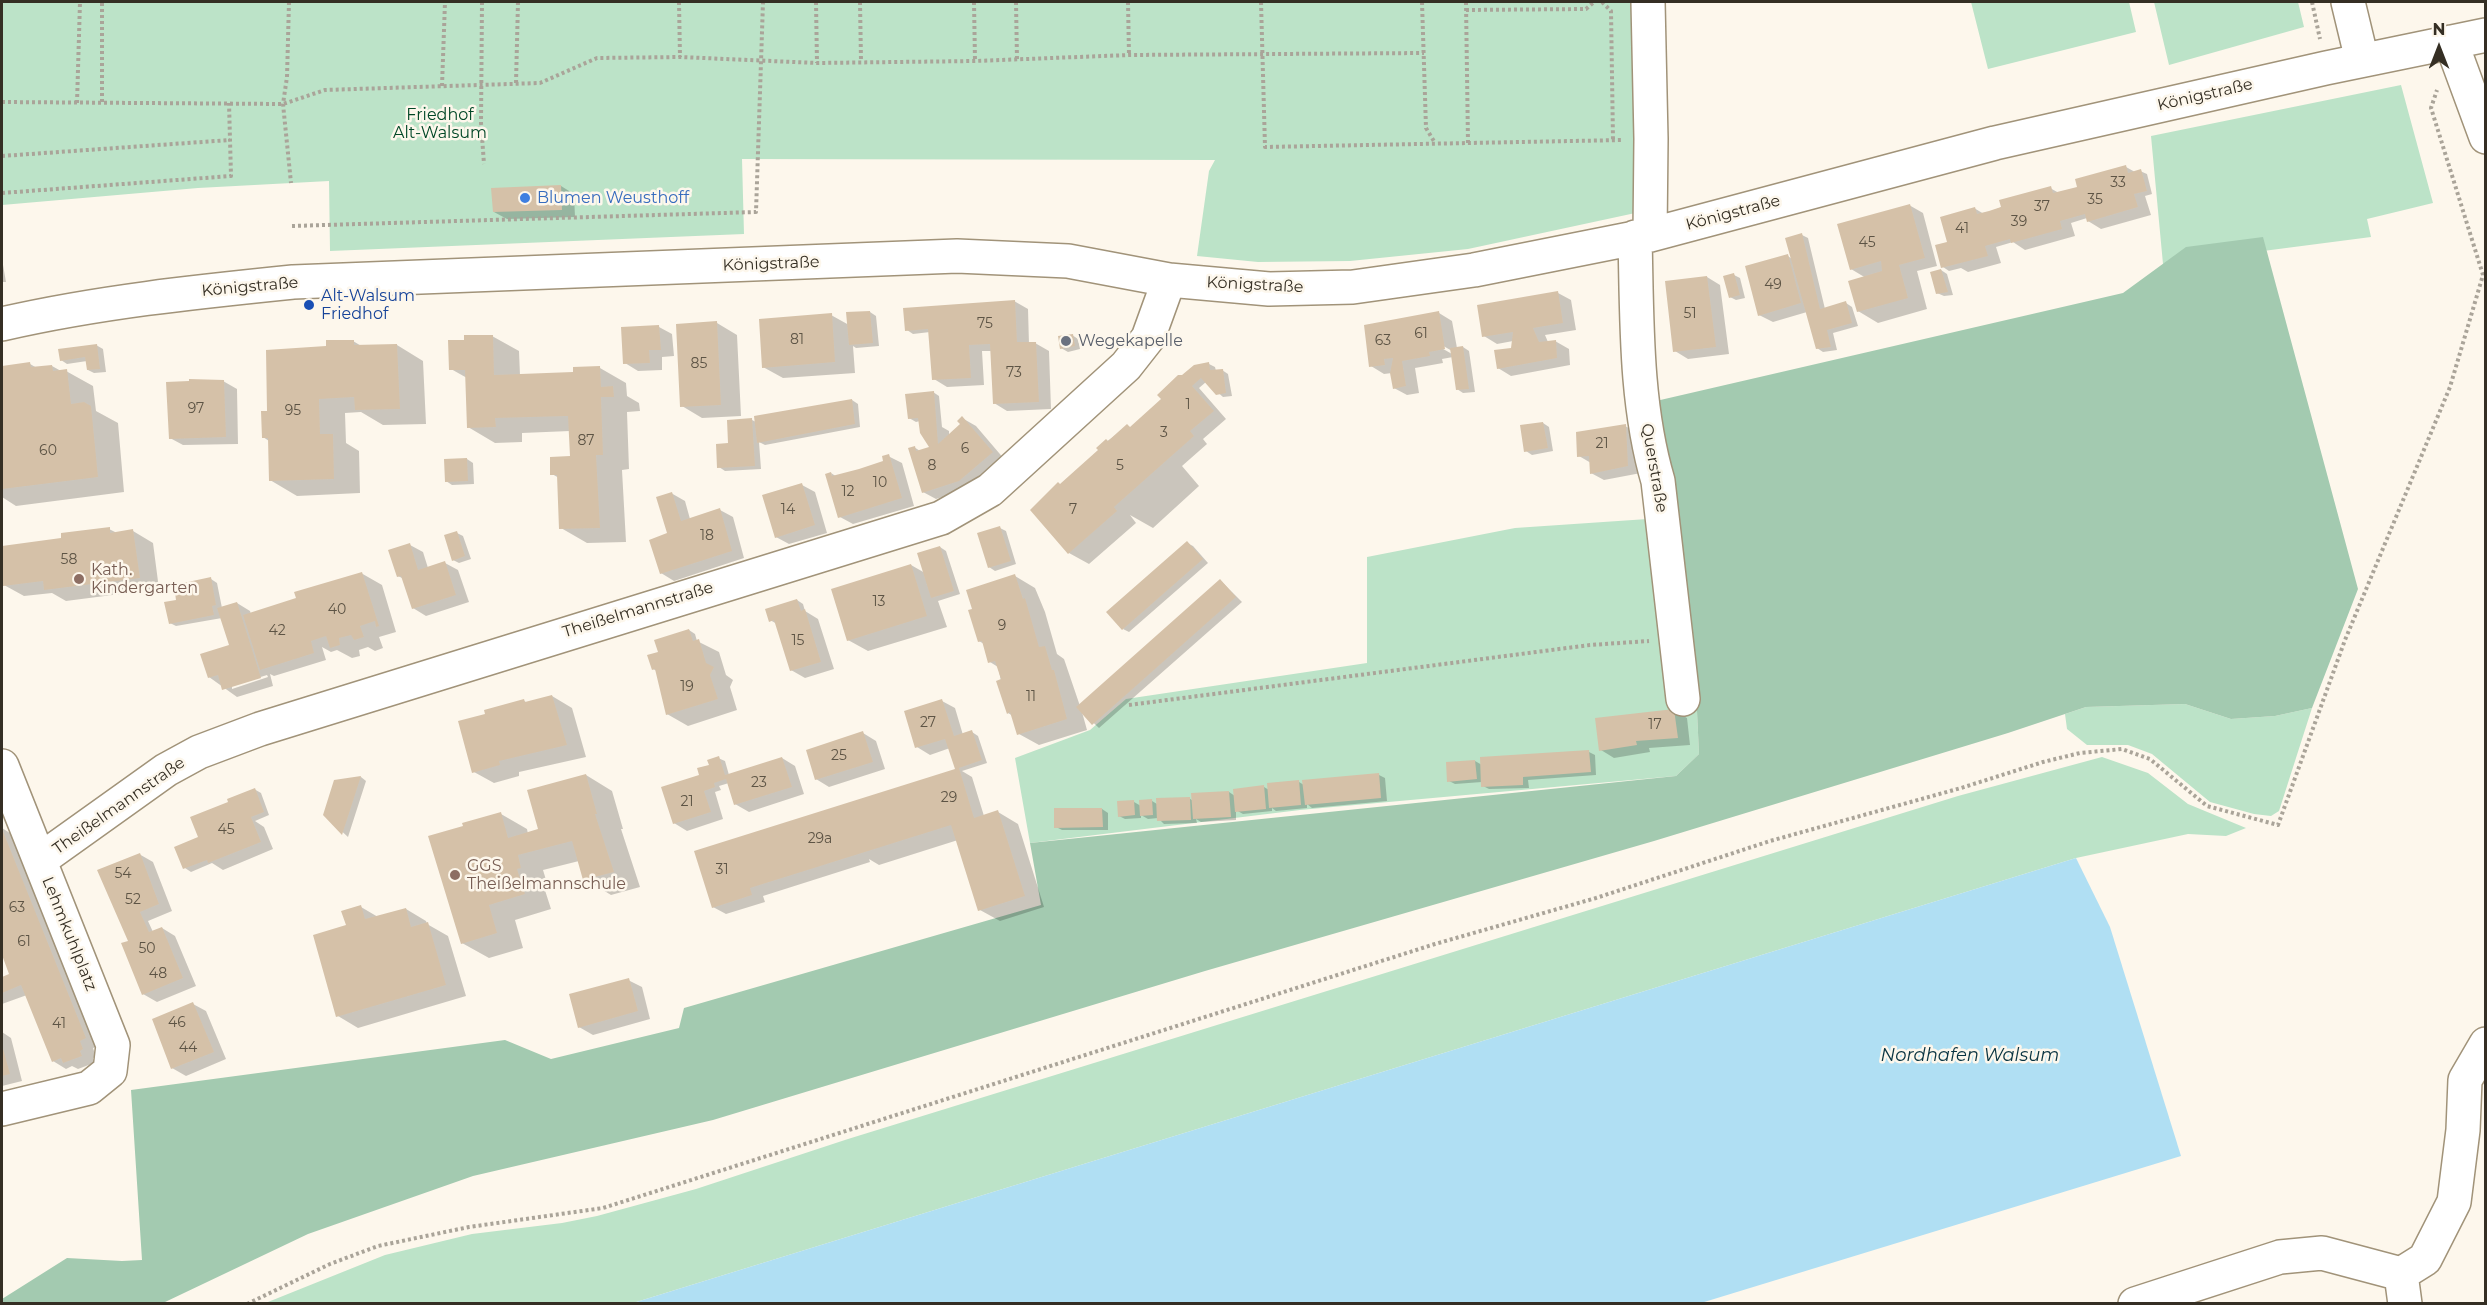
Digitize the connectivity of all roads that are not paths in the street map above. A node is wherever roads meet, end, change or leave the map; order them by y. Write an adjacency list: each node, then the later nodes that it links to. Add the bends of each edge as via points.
1 (1648, 2): 7 (street, Querstraße, via 1651,139)
2 (2348, 2): 5 (street)
3 (2486, 34): 4 (street, Königstraße)
4 (2451, 42): 5 (street, Königstraße); 6 (street)
5 (2362, 60): 7 (street, Königstraße, via 1995,143)
6 (2486, 137)
7 (1642, 236): 8 (street, Königstraße, via 1474,270 1353,287 1269,289); 10 (street, Querstraße, via 1637,349 1649,450 1658,481)
8 (1169, 280): 9 (street, Königstraße, via 1068,261 957,256 293,282 70,309); 12 (street, Theißelmannstraße, via 1148,338 1126,366 990,490 941,518 305,715 199,752 166,770)
9 (2, 324)
10 (1683, 699)
11 (2, 766): 12 (street, Lehmkuhlplatz)
12 (40, 860): 14 (street, Lehmkuhlplatz, via 113,1045 110,1071 89,1088)
13 (2486, 1044): 15 (street, via 2465,1080 2454,1202 2426,1259)
14 (2, 1109)
15 (2403, 1289): 16 (street, via 2322,1253 2280,1257)
16 (2135, 1304)

